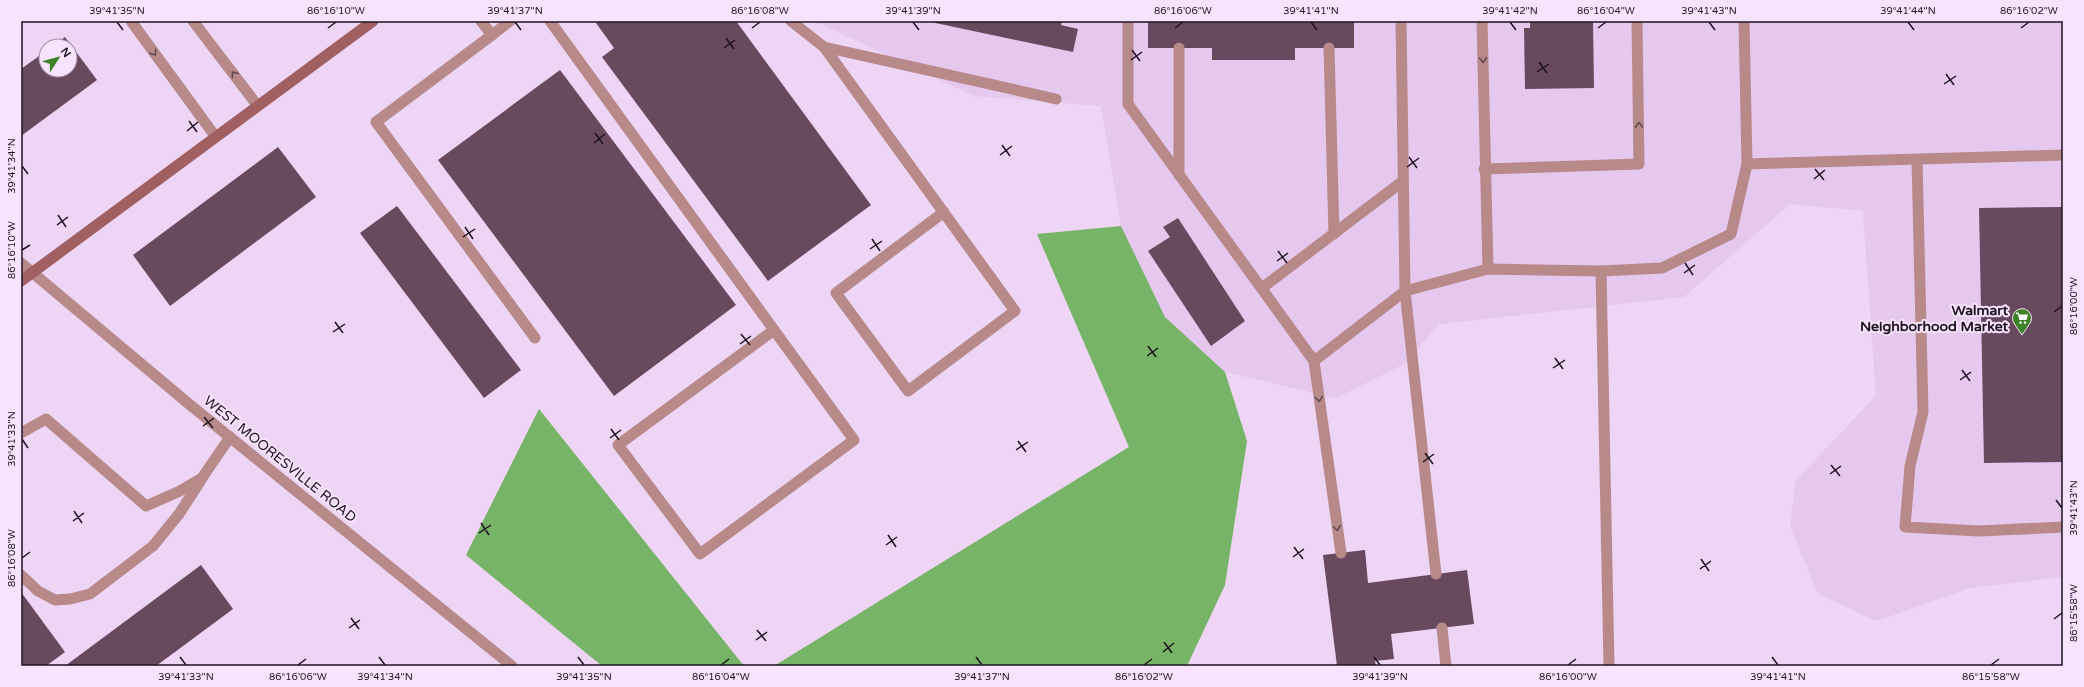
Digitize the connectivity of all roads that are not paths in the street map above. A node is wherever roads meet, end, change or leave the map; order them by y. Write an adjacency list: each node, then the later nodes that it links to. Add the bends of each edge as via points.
1 (131, 21): 19 (street, one-way to 19)
2 (193, 21): 18 (street, one-way to 2)
3 (373, 21): 18 (main road)
4 (481, 21): 13 (street)
5 (510, 21): 13 (street)
6 (550, 21): 35 (street)
7 (791, 21): 14 (street)
8 (1128, 21): 24 (street, via 1128,104)
9 (1402, 21): 25 (street)
10 (1482, 21): 23 (street, one-way to 23)
11 (1637, 21): 23 (street, one-way to 11, via 1639,164)
12 (1744, 21): 22 (street)
13 (492, 35): 36 (street, via 376,122)
14 (824, 47): 17 (street); 26 (street)
15 (1179, 48): 24 (street)
16 (1329, 48): 27 (street)
17 (1056, 99)
18 (257, 105): 19 (main road)
19 (215, 136): 31 (main road)
20 (2063, 155): 21 (street)
21 (1917, 160): 22 (street); 41 (street, via 1922,412 1910,466 1905,527 1979,531)
22 (1747, 164): 30 (street, via 1731,234 1662,268)
23 (1484, 170): 29 (street)
24 (1179, 175): 33 (street)
25 (1404, 181): 27 (street); 34 (street)
26 (944, 212): 26 (street, via 1016,311 908,391 836,293)
27 (1334, 234): 33 (street)
28 (21, 263): 31 (street, WEST MOORESVILLE ROAD)
29 (1488, 269): 30 (street); 34 (street)
30 (1601, 271): 48 (street)
31 (32, 272): 32 (main road); 39 (street, WEST MOORESVILLE ROAD)
32 (21, 281)
33 (1262, 288): 37 (street)
34 (1406, 290): 37 (street); 43 (street)
35 (774, 330): 35 (street, via 618,445 700,554 854,440)
36 (535, 338)
37 (1314, 360): 42 (street, one-way to 42)
38 (21, 433): 40 (street, via 46,419 146,506)
39 (230, 437): 40 (street); 46 (street, WEST MOORESVILLE ROAD)
40 (202, 478): 44 (street, via 179,514 153,546 90,594 55,600 38,591)
41 (2063, 527)
42 (1341, 553)
43 (1436, 574)
44 (21, 575)
45 (1442, 628): 47 (street)
46 (512, 666)
47 (1446, 666)
48 (1609, 666)

